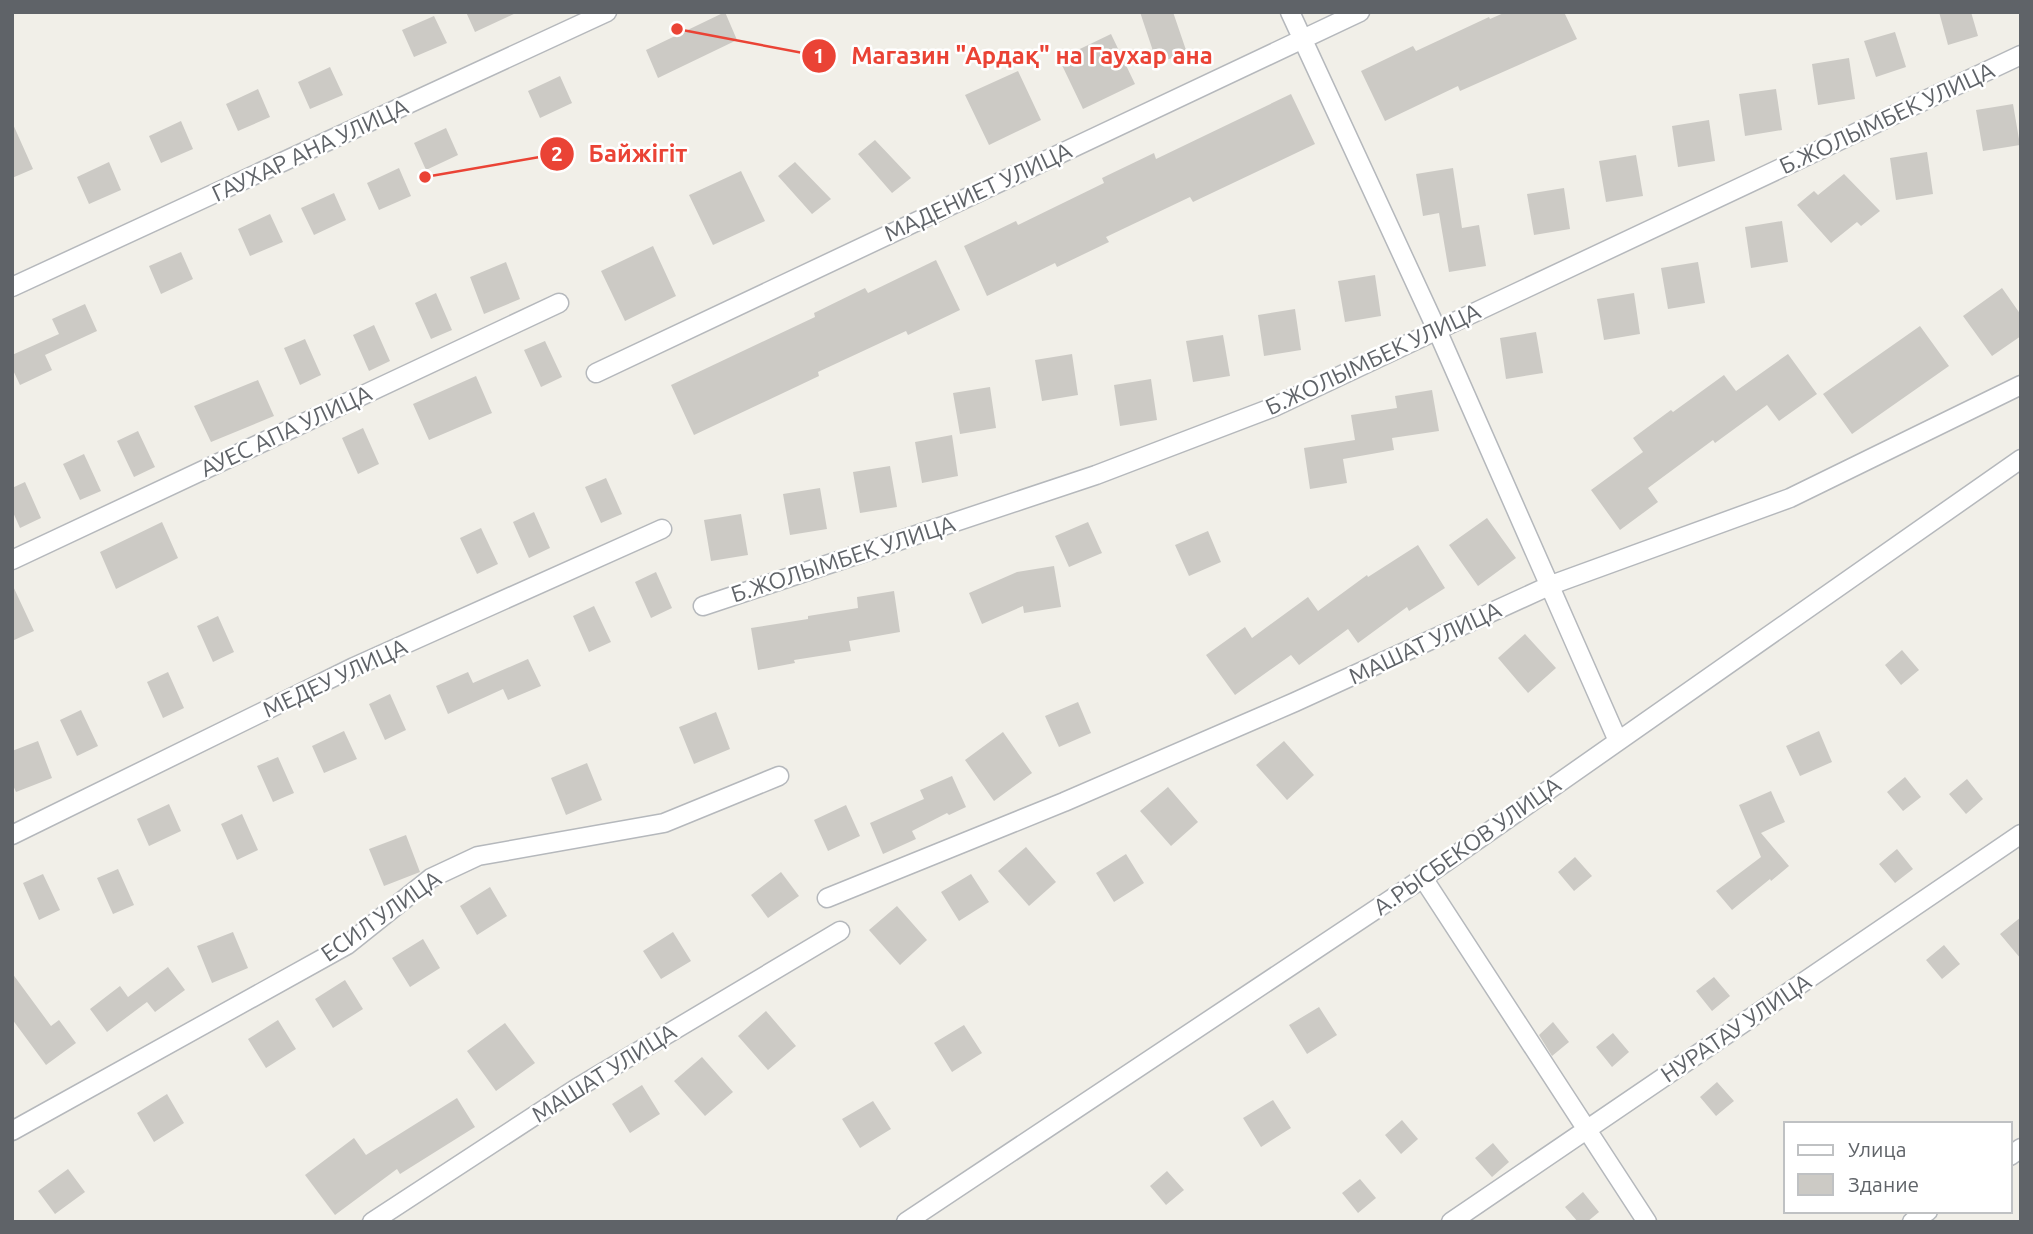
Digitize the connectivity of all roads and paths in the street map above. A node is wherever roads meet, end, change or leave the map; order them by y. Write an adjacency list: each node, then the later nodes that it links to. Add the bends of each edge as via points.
1 (607, 12): 6 (street, ГАУХАР АНА УЛИЦА)
2 (1290, 12): 4 (street)
3 (1360, 12): 4 (street, МАДЕНИЕТ УЛИЦА)
4 (1302, 39): 8 (street); 9 (street, МАДЕНИЕТ УЛИЦА)
5 (2021, 55): 8 (street, Б.ЖОЛЫМБЕК УЛИЦА)
6 (12, 287)
7 (559, 303): 13 (street, АУЕС АПА УЛИЦА)
8 (1437, 330): 14 (street); 15 (street, Б.ЖОЛЫМБЕК УЛИЦА, via 1274,407 1096,475)
9 (596, 373)
10 (2021, 385): 14 (street, МАШАТ УЛИЦА, via 1790,498)
11 (2021, 459): 16 (street, А.РЫСБЕКОВ УЛИЦА)
12 (662, 529): 19 (street, МЕДЕУ УЛИЦА, via 354,667)
13 (12, 560)
14 (1551, 585): 16 (street); 21 (street, МАШАТ УЛИЦА, via 1064,802)
15 (703, 606)
16 (1618, 741): 20 (street, А.РЫСБЕКОВ УЛИЦА)
17 (779, 776): 24 (street, ЕСИЛ УЛИЦА, via 664,823 478,856 431,878 347,945)
18 (2021, 834): 23 (street, НУРАТАУ УЛИЦА)
19 (12, 835)
20 (1423, 878): 23 (street); 26 (street, А.РЫСБЕКОВ УЛИЦА)
21 (827, 898)
22 (840, 931): 25 (street, МАШАТ УЛИЦА, via 577,1088)
23 (1586, 1130): 27 (street, НУРАТАУ УЛИЦА); 28 (street)
24 (12, 1131)
25 (372, 1222)
26 (906, 1222)
27 (1451, 1222)
28 (1647, 1222)

